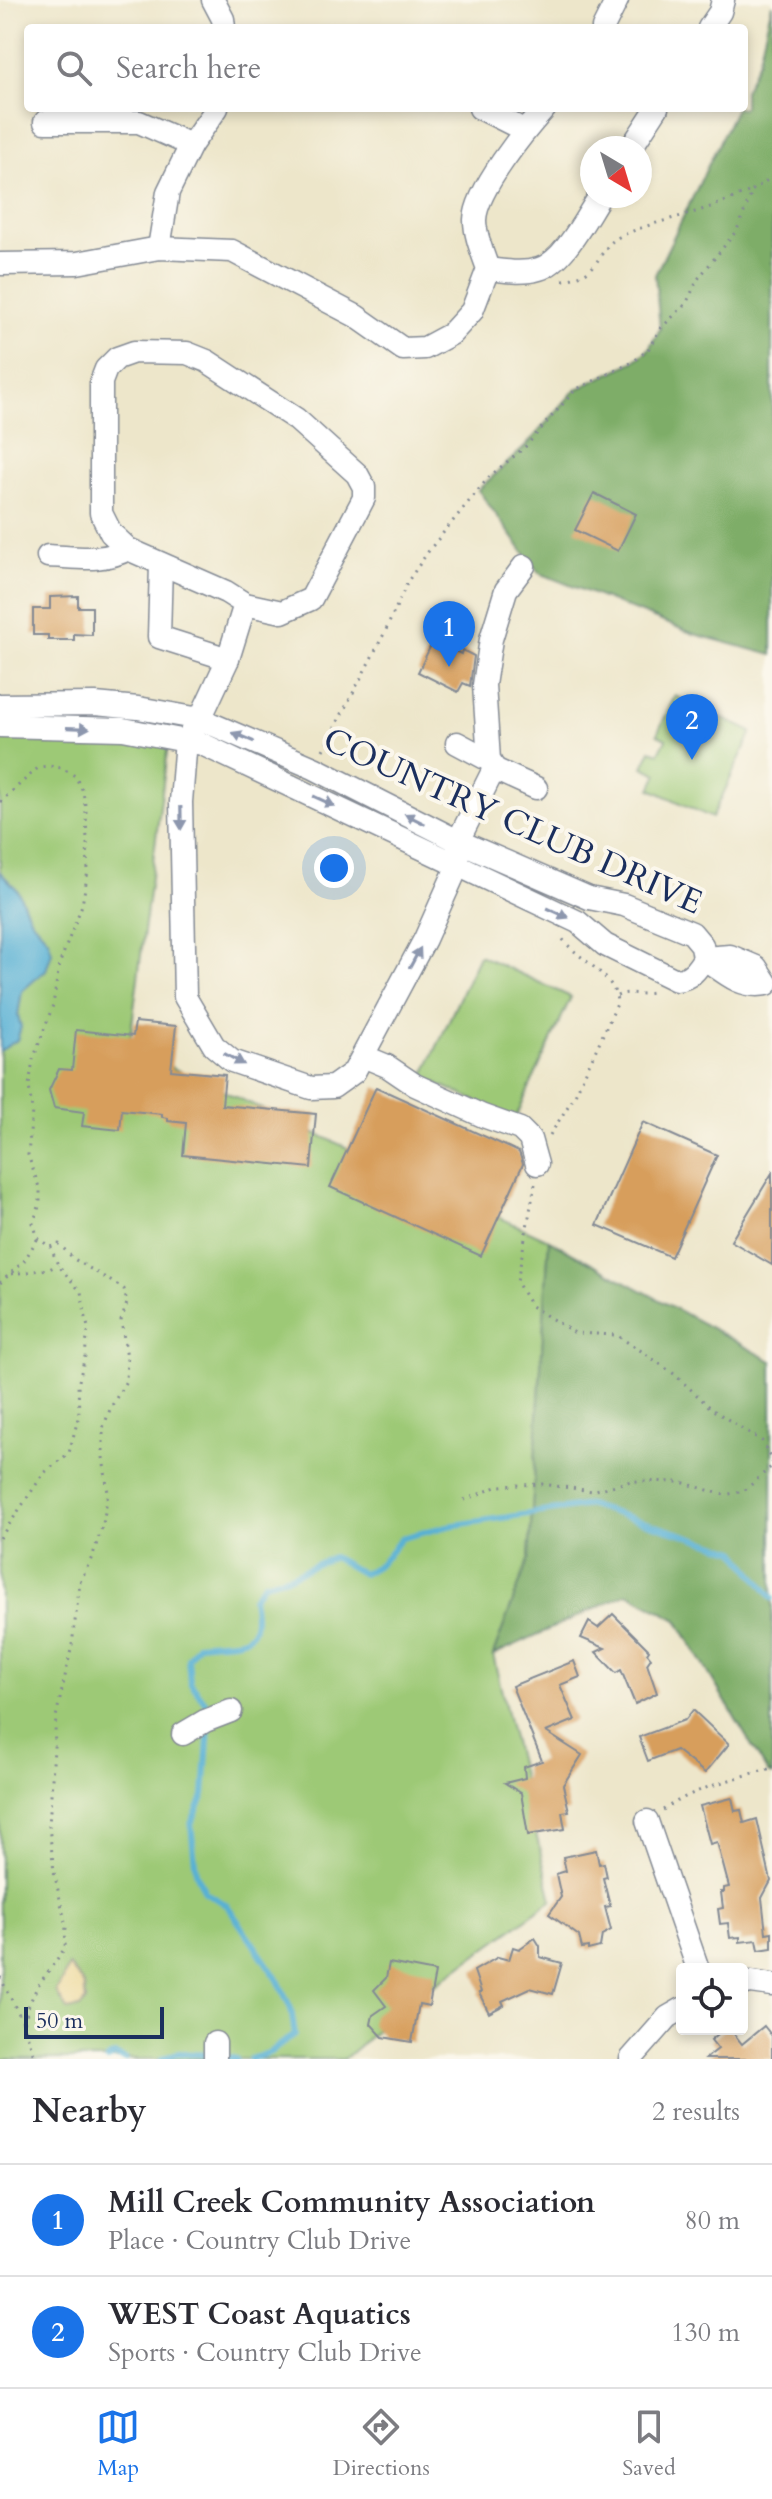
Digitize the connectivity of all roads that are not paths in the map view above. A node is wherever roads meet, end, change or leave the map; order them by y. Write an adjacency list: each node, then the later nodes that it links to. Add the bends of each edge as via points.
1 (213, 0): 4 (street)
2 (617, 0): 5 (street)
3 (723, 0): 6 (street)
4 (224, 24)
5 (605, 24)
6 (712, 24)
7 (214, 112): 14 (street)
8 (488, 112): 12 (street)
9 (541, 112): 12 (street)
10 (654, 112): 13 (street)
11 (45, 122): 14 (street, via 139,122)
12 (524, 130): 18 (street, via 491,179 475,218)
13 (639, 136)
14 (191, 145): 16 (street, via 168,192)
15 (592, 208): 18 (street, via 566,248 543,268)
16 (159, 248): 17 (street, via 77,263); 18 (street, via 232,251 356,316 403,349 425,348 451,334 472,311)
17 (0, 264)
18 (488, 269)
19 (128, 549): 20 (street, via 98,558); 21 (street); 23 (street, via 101,513 101,382 117,358 134,352 187,353 296,419 357,474 364,487 364,498 311,599 282,612)
20 (48, 556)
21 (161, 564): 23 (street); 24 (street, via 159,637)
22 (524, 566): 30 (street, via 506,590 491,639 484,685)
23 (245, 604): 24 (street)
24 (228, 659): 26 (street)
25 (0, 705): 26 (street, COUNTRY CLUB DRIVE, via 95,704)
26 (200, 719): 28 (street); 32 (street, COUNTRY CLUB DRIVE, one-way to 26, via 314,768)
27 (0, 726): 28 (street, COUNTRY CLUB DRIVE, one-way to 28, via 123,729)
28 (186, 740): 33 (street, COUNTRY CLUB DRIVE, one-way to 33); 34 (street, one-way to 34, via 181,802 185,997 198,1022 232,1061 311,1088 333,1087 354,1072)
29 (457, 743): 30 (street)
30 (492, 764): 31 (street); 32 (street)
31 (536, 788)
32 (458, 841): 33 (street); 33 (street, COUNTRY CLUB DRIVE, one-way to 32, via 578,922 605,945 676,980 697,970 704,958 692,933 624,905 589,898)
33 (458, 865): 34 (street, one-way to 33)
34 (363, 1056): 35 (street, via 415,1085 520,1129 530,1139)
35 (537, 1164)
36 (231, 1711): 37 (street)
37 (183, 1734)
38 (647, 1821): 39 (street)
39 (696, 1963)
40 (748, 1983): 41 (street)
41 (772, 1985)
42 (676, 2012): 43 (street)
43 (631, 2059)

